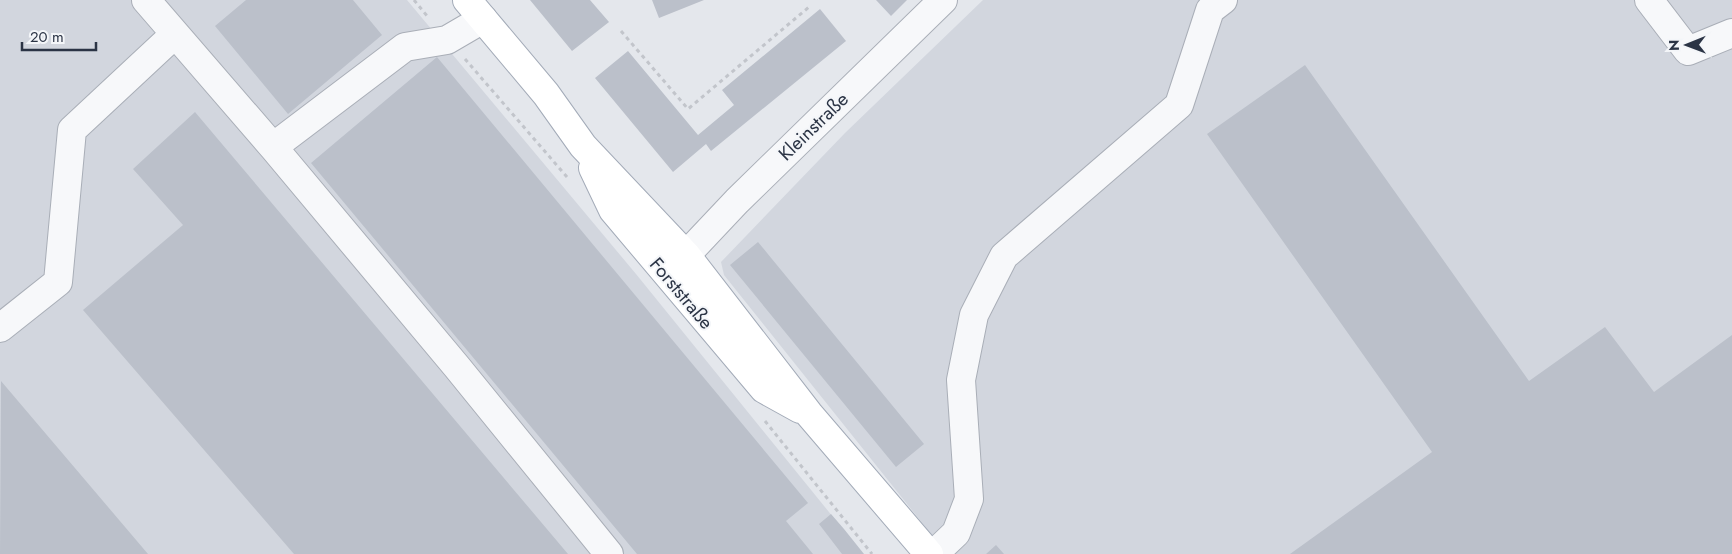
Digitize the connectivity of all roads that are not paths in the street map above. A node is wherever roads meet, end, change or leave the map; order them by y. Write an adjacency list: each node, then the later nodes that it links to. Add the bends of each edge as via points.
1 (146, 0): 7 (street)
2 (943, 0): 10 (street, Kleinstraße)
3 (1223, 0): 15 (street, via 1210,10 1179,105 1004,256 974,315 961,380 969,499 956,533)
4 (1649, 0): 6 (street, via 1688,51)
5 (475, 9): 8 (main road, Forststraße, via 546,94); 9 (street, via 447,40 405,47)
6 (1732, 33)
7 (175, 34): 9 (street); 11 (street, via 72,130 58,282)
8 (583, 146): 10 (main road, Forststraße); 12 (main road, Forststraße, via 613,210 668,277 764,389)
9 (272, 147): 13 (street)
10 (686, 255): 12 (main road, Forststraße)
11 (0, 328)
12 (809, 414): 14 (main road, Forststraße)
13 (609, 554)
14 (929, 554)
15 (934, 554)

